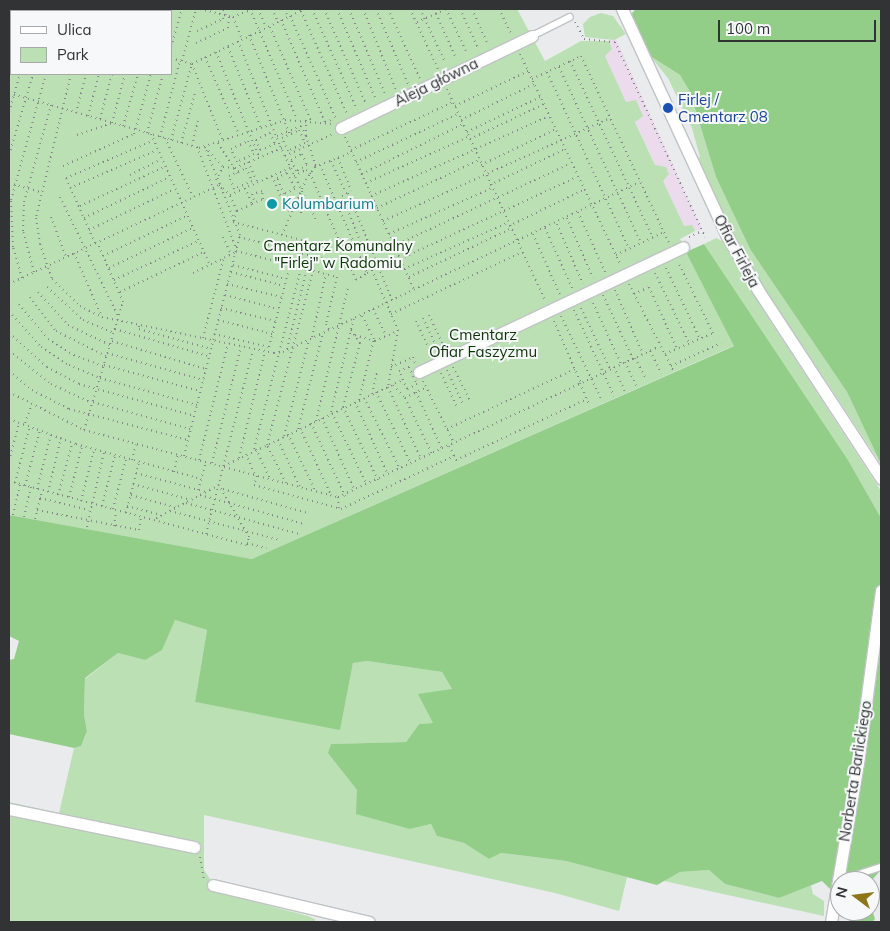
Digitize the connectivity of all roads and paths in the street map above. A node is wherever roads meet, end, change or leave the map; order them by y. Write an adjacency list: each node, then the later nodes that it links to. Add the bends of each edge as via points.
1 (182, 9): 44 (path)
2 (198, 9): 26 (path); 53 (path)
3 (223, 9): 26 (path)
4 (258, 9): 35 (path)
5 (272, 9): 32 (path)
6 (284, 9): 28 (path)
7 (305, 9): 24 (path)
8 (312, 9): 93 (path)
9 (324, 9): 88 (path)
10 (337, 9): 85 (path)
11 (349, 9): 82 (path)
12 (363, 9): 78 (path)
13 (376, 9): 76 (path)
14 (388, 9): 74 (path)
15 (410, 9): 33 (path)
16 (420, 9): 31 (path)
17 (434, 9): 25 (path)
18 (446, 9): 25 (path); 48 (path)
19 (460, 9): 47 (path)
20 (472, 9): 42 (path)
21 (499, 9): 45 (path)
22 (622, 9): 455 (street, Ofiar Firleja, via 727,236 758,290)
23 (252, 10): 29 (path); 36 (path)
24 (299, 10): 28 (path); 96 (path)
25 (436, 14): 31 (path); 52 (path)
26 (226, 15): 27 (path); 37 (path)
27 (229, 16): 29 (path); 43 (path, via 228,28)
28 (289, 16): 32 (path); 112 (path)
29 (233, 17): 40 (path)
30 (571, 17): 39 (lane); 244 (path, via 584,39 615,42)
31 (424, 19): 33 (path); 55 (path)
32 (279, 21): 34 (path); 108 (path)
33 (417, 22): 61 (path)
34 (270, 26): 35 (path); 107 (path)
35 (266, 27): 36 (path)
36 (260, 30): 38 (path); 104 (path)
37 (196, 32)
38 (249, 35): 40 (path); 103 (path)
39 (532, 36): 45 (street, Aleja główna)
40 (242, 39): 41 (path)
41 (238, 41): 46 (path); 111 (path)
42 (487, 42)
43 (196, 43)
44 (172, 44)
45 (515, 44): 58 (path); 61 (street, Aleja główna)
46 (227, 46): 49 (path); 115 (path)
47 (477, 46)
48 (466, 51)
49 (216, 52): 50 (path); 120 (path)
50 (205, 57): 56 (path); 126 (path)
51 (172, 58): 53 (path)
52 (456, 58)
53 (181, 61): 56 (path); 130 (path)
54 (570, 61): 57 (path); 100 (path, via 581,56); 109 (path)
55 (445, 62)
56 (192, 64): 134 (path); 137 (path)
57 (559, 67): 60 (path); 116 (path)
58 (528, 71): 75 (path); 91 (path)
59 (432, 72): 61 (path)
60 (547, 72): 75 (path); 123 (path)
61 (440, 74): 87 (path); 112 (street, Aleja główna)
62 (20, 75): 81 (path)
63 (33, 75): 84 (path)
64 (46, 75): 86 (path)
65 (71, 75): 92 (path)
66 (86, 75): 95 (path)
67 (99, 75): 98 (path)
68 (112, 75): 101 (path)
69 (125, 75): 110 (path)
70 (138, 75): 114 (path)
71 (151, 75): 118 (path)
72 (164, 75): 122 (path)
73 (426, 76): 74 (path)
74 (420, 79): 76 (path)
75 (532, 80): 77 (path)
76 (408, 84): 78 (path)
77 (534, 84): 83 (path); 106 (path)
78 (396, 90): 82 (path)
79 (9, 93): 81 (path)
80 (195, 93): 139 (path)
81 (14, 95): 84 (path); 94 (path)
82 (385, 95): 85 (path)
83 (540, 97): 89 (path); 121 (path)
84 (26, 98): 86 (path); 153 (path)
85 (376, 100): 88 (path)
86 (38, 102): 90 (path); 192 (path)
87 (453, 102): 91 (path); 150 (path)
88 (366, 104): 93 (path)
89 (544, 104): 99 (path); 133 (path)
90 (51, 105): 92 (path); 197 (path)
91 (455, 106): 97 (path)
92 (62, 108): 95 (path); 206 (path)
93 (357, 109): 96 (path)
94 (9, 112)
95 (76, 112): 98 (path)
96 (347, 114): 112 (path)
97 (458, 114): 106 (path); 162 (path)
98 (88, 116): 101 (path)
99 (549, 116): 117 (path); 147 (path)
100 (610, 118): 109 (path); 189 (path)
101 (100, 119): 110 (path)
102 (198, 120): 142 (path)
103 (285, 120): 104 (path); 111 (path); 119 (path)
104 (298, 120): 105 (path)
105 (306, 120): 107 (path); 129 (path)
106 (461, 120): 113 (path)
107 (311, 121): 108 (path)
108 (325, 122): 112 (path); 112 (path)
109 (599, 122): 116 (path); 201 (path)
110 (112, 123): 114 (path); 125 (path)
111 (273, 124): 115 (path); 128 (path)
112 (339, 124): 141 (path); 150 (path)
113 (463, 124): 121 (path); 178 (path)
114 (123, 126): 118 (path)
115 (261, 128): 120 (path)
116 (588, 128): 123 (path); 207 (path)
117 (556, 129): 135 (path); 166 (path)
118 (135, 131): 122 (path); 167 (path)
119 (288, 131): 127 (path); 128 (path); 129 (path, via 301,126)
120 (251, 132): 126 (path); 156 (path)
121 (466, 132): 133 (path)
122 (146, 133): 124 (path)
123 (575, 133): 135 (path); 214 (path)
124 (151, 134): 130 (path); 136 (path)
125 (77, 135)
126 (239, 135): 137 (path)
127 (290, 135): 140 (path, via 282,138); 140 (path, via 300,130 305,143 288,151)
128 (276, 136): 131 (path); 145 (path)
129 (306, 136): 141 (path)
130 (160, 137): 132 (path)
131 (272, 137): 146 (path, via 275,144); 146 (path, via 270,133 256,140 260,150)
132 (165, 138): 134 (path); 212 (path)
133 (469, 138): 147 (path); 193 (path)
134 (171, 140): 139 (path)
135 (561, 140): 148 (path); 180 (path)
136 (152, 141): 149 (path); 198 (path, via 66,178)
137 (224, 141): 138 (path)
138 (218, 142): 144 (path); 154 (path)
139 (181, 143): 142 (path)
140 (285, 144): 145 (path)
141 (310, 144): 155 (path); 171 (path)
142 (192, 146): 143 (path)
143 (197, 147): 144 (path); 199 (path)
144 (205, 147): 170 (path); 187 (path)
145 (281, 147): 151 (path); 155 (path)
146 (266, 148): 151 (path)
147 (474, 148): 160 (path); 210 (path)
148 (565, 149): 164 (path); 196 (path)
149 (156, 150): 159 (path); 198 (path)
150 (351, 151): 157 (path); 162 (path)
151 (269, 153): 156 (path)
152 (233, 154): 154 (path); 158 (path, via 237,162); 158 (path, via 231,149 248,141 254,154)
153 (9, 155)
154 (229, 156): 172 (path)
155 (285, 156): 173 (path)
156 (259, 157): 163 (path)
157 (338, 158): 161 (path); 204 (path)
158 (243, 159): 163 (path)
159 (160, 160): 169 (path); 179 (path)
160 (479, 160): 166 (path); 221 (path)
161 (331, 161): 165 (path); 208 (path)
162 (356, 162): 178 (path)
163 (247, 163): 172 (path); 191 (path)
164 (572, 163): 184 (path); 213 (path)
165 (320, 165): 171 (path); 281 (path)
166 (482, 165): 180 (path)
167 (63, 166)
168 (294, 166): 173 (path); 174 (path, via 296,171); 174 (path, via 291,160 302,154 307,166)
169 (164, 167): 185 (path); 219 (path)
170 (223, 167): 172 (path); 187 (path)
171 (316, 167): 177 (path)
172 (235, 168): 175 (path)
173 (290, 168): 176 (path); 183 (path)
174 (305, 169): 177 (path); 183 (path)
175 (237, 172): 195 (path, via 229,176 234,189); 195 (path, via 246,168 252,181)
176 (281, 172): 181 (path); 182 (path)
177 (310, 173): 200 (path); 281 (path, via 356,280)
178 (362, 174): 193 (path)
179 (130, 175)
180 (486, 175): 196 (path); 231 (path)
181 (272, 176): 191 (path); 224 (path, via 285,206)
182 (282, 176): 188 (path, via 287,174); 188 (path, via 277,178 284,194 295,189)
183 (294, 176): 186 (path)
184 (578, 176): 205 (path); 222 (path)
185 (169, 178): 203 (path); 229 (path)
186 (295, 179): 188 (path); 200 (path)
187 (216, 180): 194 (path)
188 (291, 181)
189 (640, 182): 201 (path); 238 (path)
190 (9, 183): 192 (path)
191 (258, 183): 202 (path)
192 (14, 184): 197 (path); 286 (path, via 10,232)
193 (366, 184): 210 (path)
194 (218, 186): 199 (path); 209 (path); 232 (path)
195 (242, 186): 202 (path)
196 (491, 186): 213 (path); 239 (path)
197 (27, 188): 206 (path); 278 (path, via 23,231)
198 (70, 188): 219 (path)
199 (213, 188): 212 (path); 256 (path)
200 (302, 188): 216 (path); 233 (path)
201 (630, 188): 207 (path); 245 (path)
202 (244, 189): 209 (path); 218 (path)
203 (174, 190): 217 (path); 237 (path)
204 (351, 190)
205 (584, 190): 220 (path); 235 (path)
206 (41, 192): 270 (path, via 36,218)
207 (618, 193): 214 (path); 249 (path)
208 (346, 194): 276 (path, via 342,196); 304 (path)
209 (230, 195): 223 (path)
210 (371, 196): 221 (path)
211 (60, 197): 254 (path)
212 (193, 197): 217 (path)
213 (497, 199): 222 (path); 250 (path)
214 (606, 200): 220 (path); 255 (path)
215 (255, 202): 215 (path, via 263,199 264,192 252,194); 218 (path)
216 (296, 202): 224 (path); 228 (path)
217 (180, 203): 227 (path); 247 (path)
218 (252, 204): 223 (path)
219 (79, 206): 229 (path)
220 (592, 206): 225 (path); 261 (path)
221 (377, 208): 231 (path)
222 (502, 210): 235 (path); 265 (path)
223 (237, 211): 232 (path)
224 (292, 212): 241 (path)
225 (578, 212): 230 (path); 295 (path)
226 (51, 216): 263 (path)
227 (186, 216): 236 (path); 262 (path)
228 (303, 217)
229 (84, 218): 237 (path)
230 (567, 218): 234 (path); 295 (path)
231 (383, 221): 239 (path)
232 (233, 222): 241 (path); 243 (path)
233 (317, 222)
234 (556, 223): 240 (path); 295 (path)
235 (509, 226): 248 (path); 275 (path); 284 (path)
236 (192, 228): 246 (path); 272 (path)
237 (89, 230): 247 (path)
238 (664, 232): 245 (path); 251 (path)
239 (389, 234): 250 (path)
240 (533, 234): 248 (path); 307 (path)
241 (282, 235): 252 (path)
242 (224, 237): 260 (path)
243 (239, 237): 256 (path); 266 (path)
244 (704, 237)
245 (653, 238): 249 (path)
246 (198, 240): 257 (path); 288 (path)
247 (96, 242): 254 (path); 262 (path)
248 (516, 242): 258 (path); 297 (path)
249 (641, 243): 255 (path)
250 (394, 246): 265 (path)
251 (671, 246)
252 (328, 247)
253 (683, 247): 289 (street)
254 (85, 248): 259 (path); 315 (path)
255 (629, 249): 261 (path)
256 (236, 251): 260 (path); 268 (path); 269 (path)
257 (204, 252): 267 (path); 299 (path)
258 (522, 252): 307 (path); 313 (path)
259 (74, 253): 263 (path); 314 (path)
260 (231, 254): 264 (path)
261 (616, 255): 289 (path)
262 (103, 256): 272 (path)
263 (66, 257): 270 (path)
264 (224, 258): 267 (path); 333 (path)
265 (400, 259): 275 (path)
266 (331, 261)
267 (210, 265): 280 (path)
268 (232, 265): 279 (path); 287 (path)
269 (290, 265): 273 (path); 287 (path)
270 (47, 266): 278 (path); 314 (path, via 59,288 80,306)
271 (668, 267): 282 (path); 335 (path); 335 (path, via 680,261 713,333)
272 (109, 268): 288 (path)
273 (300, 268): 274 (path); 354 (path)
274 (307, 269): 277 (path); 349 (path)
275 (404, 269): 284 (path)
276 (372, 270): 281 (path); 305 (path)
277 (313, 271): 283 (path); 344 (path)
278 (34, 272): 286 (path)
279 (231, 272): 292 (path); 293 (path)
280 (193, 273)
281 (367, 273)
282 (656, 273): 285 (path); 341 (path)
283 (326, 274): 323 (path, via 338,276 326,324); 334 (path)
284 (408, 277): 297 (path)
285 (646, 277)
286 (22, 278): 291 (path)
287 (286, 279): 293 (path)
288 (114, 280): 299 (path)
289 (628, 280): 290 (path); 295 (street); 300 (path)
290 (638, 281)
291 (9, 283)
292 (228, 284): 301 (path); 303 (path)
293 (284, 286): 303 (path)
294 (47, 287): 327 (path, via 78,316)
295 (599, 287): 307 (street); 355 (path); 358 (path); 360 (path)
296 (348, 288): 320 (path)
297 (414, 290): 304 (path)
298 (38, 292): 342 (path, via 68,325)
299 (119, 292): 315 (path, via 123,302)
300 (634, 294): 345 (path); 348 (path, via 649,286)
301 (225, 295): 308 (path); 310 (path)
302 (30, 297): 353 (path, via 56,331)
303 (281, 297): 310 (path)
304 (392, 300): 305 (path)
305 (386, 303): 309 (path); 313 (path)
306 (19, 304): 361 (path, via 48,339 74,355)
307 (560, 305): 366 (path); 369 (street); 370 (path); 374 (path)
308 (221, 308): 317 (path); 319 (path)
309 (373, 309): 312 (path); 332 (path)
310 (278, 310): 319 (path)
311 (9, 311): 373 (path, via 48,352)
312 (361, 314): 316 (path); 337 (path)
313 (390, 314): 325 (path)
314 (102, 317): 318 (path)
315 (118, 317): 318 (path)
316 (354, 318): 320 (path); 324 (path)
317 (218, 320): 329 (path); 330 (path)
318 (117, 322): 321 (path); 322 (path)
319 (275, 322): 330 (path)
320 (339, 325): 323 (path); 407 (path)
321 (139, 326): 333 (path); 346 (path, via 139,329)
322 (114, 329): 327 (path); 357 (path)
323 (329, 330): 328 (path)
324 (351, 330): 331 (path); 402 (path)
325 (398, 330): 332 (path); 363 (path)
326 (9, 333): 383 (path, via 47,367)
327 (113, 333): 338 (path)
328 (323, 333): 334 (path); 414 (path)
329 (214, 334): 330 (path, via 269,347); 336 (path)
330 (272, 334)
331 (355, 335): 337 (path); 401 (path, via 360,343)
332 (386, 336): 337 (path)
333 (203, 338): 336 (path)
334 (310, 339): 344 (path); 419 (path)
335 (700, 339): 341 (path)
336 (213, 340): 339 (path); 346 (path)
337 (373, 340): 394 (path)
338 (111, 341): 342 (path); 365 (path)
339 (228, 343): 343 (path); 443 (path)
340 (721, 343): 362 (path)
341 (689, 344): 348 (path)
342 (110, 345): 353 (path)
343 (241, 346): 347 (path); 447 (path)
344 (294, 347): 349 (path); 426 (path)
345 (658, 347): 350 (path); 356 (path, via 661,345)
346 (211, 349): 357 (path)
347 (254, 349): 352 (path); 449 (path)
348 (677, 349): 356 (path)
349 (287, 350): 354 (path)
350 (650, 350): 355 (path); 372 (path)
351 (9, 351): 396 (path, via 51,384)
352 (266, 351): 354 (path); 440 (path)
353 (107, 354): 361 (path); 376 (path)
354 (279, 354): 431 (path)
355 (643, 354): 358 (path)
356 (665, 354): 362 (path)
357 (209, 356): 365 (path)
358 (634, 358): 359 (path); 375 (path)
359 (625, 362): 360 (path); 380 (path)
360 (621, 364): 364 (path)
361 (103, 366): 373 (path); 384 (path)
362 (671, 366): 367 (path)
363 (391, 367): 369 (path, via 412,358); 381 (path)
364 (614, 367): 370 (path); 387 (path)
365 (206, 369): 376 (path)
366 (575, 369): 378 (path); 415 (path)
367 (673, 370)
368 (9, 371): 403 (path, via 50,400)
369 (419, 372): 382 (path)
370 (603, 372): 374 (path); 390 (path)
371 (377, 373): 389 (path)
372 (661, 373)
373 (100, 378): 383 (path); 399 (path)
374 (592, 378): 378 (path); 395 (path)
375 (646, 379)
376 (203, 380): 384 (path)
377 (403, 380): 377 (path, via 399,372 409,366 417,384 406,389); 379 (path)
378 (580, 383): 393 (path); 424 (path)
379 (393, 385): 381 (path); 392 (path)
380 (636, 386)
381 (388, 387): 385 (path); 441 (path)
382 (426, 387): 386 (path); 415 (path)
383 (96, 390): 396 (path); 404 (path)
384 (200, 392): 399 (path)
385 (376, 392): 389 (path); 448 (path)
386 (416, 392): 392 (path); 430 (path)
387 (625, 392)
388 (9, 394): 398 (path)
389 (372, 394): 391 (path)
390 (614, 396)
391 (364, 398): 394 (path); 450 (path)
392 (405, 398): 434 (path)
393 (587, 399): 400 (path); 438 (path, via 456,460)
394 (359, 400): 397 (path)
395 (602, 401)
396 (92, 402): 403 (path); 413 (path)
397 (355, 402): 401 (path); 454 (path)
398 (32, 404): 409 (path); 416 (path)
399 (197, 405): 404 (path)
400 (590, 406)
401 (343, 407): 402 (path); 458 (path)
402 (331, 413): 405 (path); 465 (path)
403 (89, 415): 416 (path); 422 (path)
404 (194, 416): 413 (path)
405 (322, 418): 407 (path); 474 (path)
406 (9, 419): 408 (path)
407 (316, 421): 410 (path)
408 (20, 422): 409 (path); 444 (path)
409 (25, 423): 411 (path)
410 (310, 423): 414 (path); 481 (path)
411 (30, 425): 412 (path); 460 (path)
412 (40, 429): 417 (path); 466 (path)
413 (190, 429): 422 (path)
414 (299, 429): 418 (path); 480 (path)
415 (447, 429): 424 (path)
416 (84, 430): 425 (path)
417 (51, 434): 420 (path); 469 (path)
418 (288, 434): 419 (path); 473 (path)
419 (284, 436): 421 (path)
420 (61, 438): 423 (path); 475 (path)
421 (278, 439): 426 (path); 468 (path)
422 (188, 440): 437 (path)
423 (72, 443): 427 (path); 477 (path)
424 (454, 443): 428 (path)
425 (136, 444): 436 (path); 442 (path)
426 (268, 444): 431 (path); 461 (path)
427 (82, 446): 429 (path); 484 (path)
428 (450, 446): 430 (path); 438 (path)
429 (94, 449): 432 (path); 487 (path)
430 (442, 449): 434 (path)
431 (255, 450): 433 (path); 457 (path)
432 (104, 452): 435 (path); 489 (path)
433 (246, 454): 440 (path); 453 (path)
434 (432, 454): 441 (path)
435 (115, 455): 439 (path); 491 (path)
436 (178, 455): 437 (path); 451 (path)
437 (184, 456): 443 (path)
438 (454, 456): 494 (path)
439 (126, 458): 442 (path); 497 (path)
440 (238, 458): 449 (path)
441 (422, 459): 448 (path)
442 (132, 460): 445 (path)
443 (199, 460): 446 (path)
444 (9, 461)
445 (139, 462): 451 (path); 452 (path)
446 (206, 462): 447 (path); 456 (path)
447 (212, 463): 449 (path)
448 (410, 464): 450 (path)
449 (224, 466): 453 (path); 464 (path)
450 (400, 470): 454 (path)
451 (174, 472): 456 (path)
452 (136, 473): 463 (path); 472 (path)
453 (256, 475): 457 (path); 494 (path, via 254,485)
454 (388, 475): 458 (path)
455 (881, 478)
456 (201, 479): 472 (path)
457 (270, 479): 461 (path)
458 (378, 480): 465 (path)
459 (9, 482): 460 (path)
460 (15, 483): 462 (path)
461 (286, 483): 468 (path)
462 (20, 484): 466 (path); 503 (path)
463 (133, 484): 478 (path); 485 (path)
464 (219, 485): 470 (path); 476 (path); 486 (path)
465 (367, 485): 474 (path)
466 (25, 486): 467 (path)
467 (31, 487): 469 (path); 505 (path)
468 (300, 487): 473 (path)
469 (37, 489): 471 (path)
470 (222, 489): 490 (path); 500 (path)
471 (42, 490): 475 (path); 483 (path)
472 (198, 490): 476 (path)
473 (316, 491): 480 (path)
474 (356, 491): 481 (path)
475 (48, 492): 477 (path)
476 (206, 492): 479 (path)
477 (58, 494): 484 (path)
478 (130, 495): 492 (path); 493 (path)
479 (200, 495): 485 (path); 486 (path)
480 (331, 495): 482 (path)
481 (345, 496): 482 (path)
482 (338, 497): 494 (path)
483 (40, 498): 495 (path); 496 (path)
484 (69, 498): 487 (path)
485 (191, 500): 488 (path)
486 (215, 500): 490 (path); 498 (path)
487 (81, 501): 489 (path)
488 (185, 503): 493 (path); 498 (path)
489 (91, 504): 491 (path); 496 (path)
490 (230, 504): 507 (path); 512 (path)
491 (102, 506): 497 (path)
492 (127, 506): 502 (path); 504 (path)
493 (177, 508): 499 (path)
494 (338, 508): 501 (path)
495 (37, 510): 508 (path); 511 (path)
496 (90, 510): 511 (path)
497 (115, 510): 502 (path); 513 (path)
498 (212, 510): 507 (path); 510 (path)
499 (170, 511): 504 (path); 510 (path)
500 (307, 512)
501 (338, 512)
502 (126, 513): 506 (path)
503 (13, 514)
504 (162, 515): 509 (path)
505 (24, 516)
506 (141, 517): 509 (path); 513 (path, via 139,530)
507 (238, 517): 515 (path); 517 (path)
508 (35, 519)
509 (153, 520): 516 (path)
510 (210, 521): 515 (path); 516 (path)
511 (88, 522): 513 (path); 514 (path)
512 (304, 524)
513 (114, 526)
514 (87, 527)
515 (246, 531): 518 (path); 519 (path)
516 (206, 534): 519 (path)
517 (299, 534)
518 (280, 540)
519 (247, 543): 520 (path)
520 (266, 548)
521 (881, 591): 525 (street, Norberta Barlickiego, via 858,763)
522 (9, 809): 523 (street)
523 (194, 847): 527 (path, via 199,851 204,879)
524 (881, 867): 526 (lane)
525 (838, 871)
526 (869, 871)
527 (212, 885): 528 (street)
528 (369, 922)

